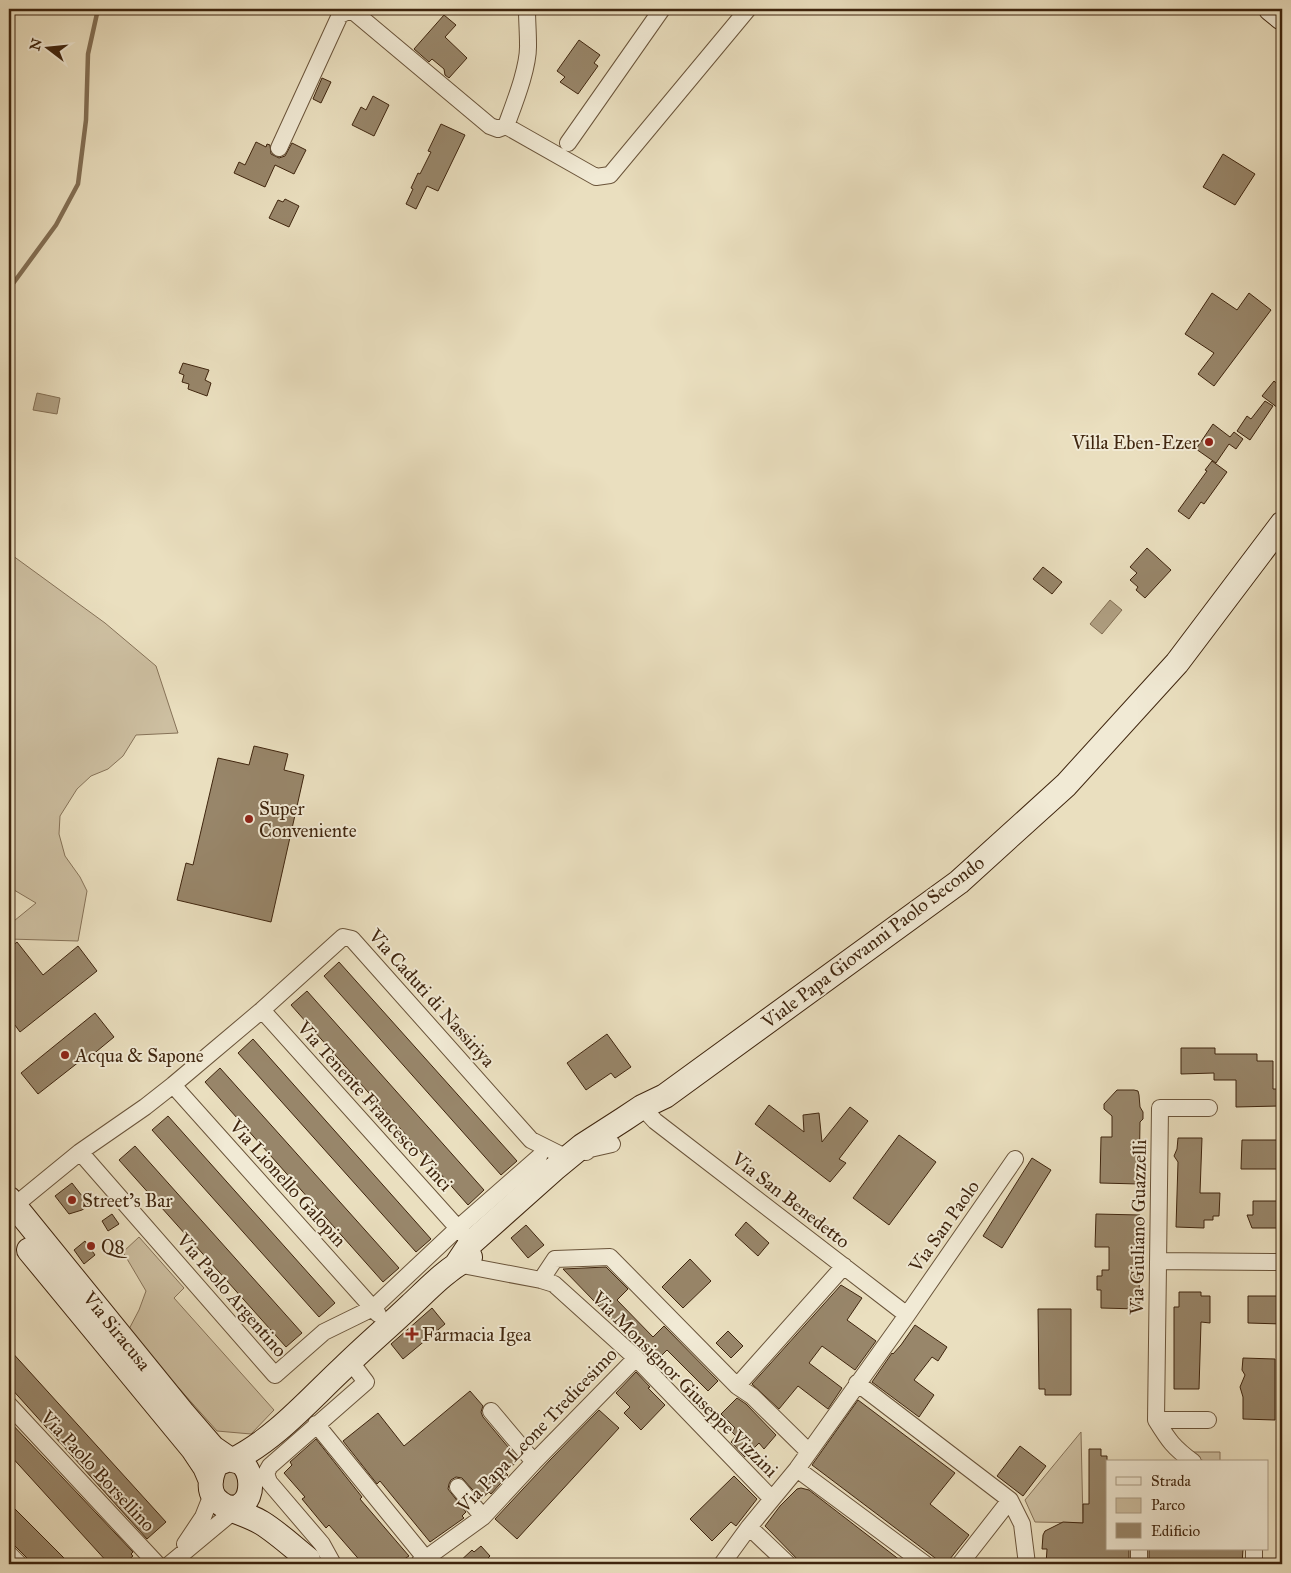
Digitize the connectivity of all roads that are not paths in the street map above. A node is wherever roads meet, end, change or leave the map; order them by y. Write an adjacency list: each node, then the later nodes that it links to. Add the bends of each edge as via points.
1 (527, 9): 6 (street, via 529,44 526,62)
2 (662, 9): 7 (street)
3 (748, 9): 6 (street, via 610,175 596,177)
4 (1271, 9): 5 (street)
5 (1282, 18)
6 (506, 126): 8 (street, via 498,129 490,126 354,12 346,12 340,14)
7 (568, 143)
8 (279, 148)
9 (1282, 524): 13 (street, Viale Papa Giovanni Paolo Secondo, via 1177,663 1066,785 959,882)
10 (262, 1010): 11 (street, Via Caduti di Nassiriya); 17 (street, Via Caduti di Nassiriya, via 343,937 352,939); 20 (street, Via Tenente Francesco Vinci)
11 (173, 1085): 15 (street, Via Caduti di Nassiriya); 26 (street, Via Lionello Galopin)
12 (1209, 1108): 21 (street, Via Giuliano Guazzelli, via 1160,1108)
13 (646, 1111): 14 (street); 17 (street); 24 (street, Via San Benedetto)
14 (612, 1144): 17 (street, via 590,1149 567,1166); 19 (street, via 560,1181)
15 (80, 1152): 18 (street, Via Caduti di Nassiriya); 26 (street, Via Paolo Argentino, via 275,1375 324,1332)
16 (1015, 1159): 27 (street, Via San Paolo)
17 (552, 1165): 19 (street, via 550,1181 520,1207); 20 (street)
18 (11, 1210): 40 (street, Via Siracusa, via 213,1448); 46 (street, Via Siracusa, via 169,1422 193,1449)
19 (507, 1228): 20 (street, via 486,1248)
20 (469, 1241): 23 (street); 26 (street)
21 (1158, 1261): 22 (street); 35 (street, Via Giuliano Guazzelli)
22 (1282, 1262)
23 (457, 1264): 25 (street, Via Monsignor Giuseppe Vizzini); 28 (street)
24 (844, 1266): 27 (street, Via San Benedetto); 32 (street)
25 (541, 1280): 29 (street, Via Monsignor Giuseppe Vizzini, via 554,1284); 32 (street, via 555,1259 610,1257)
26 (373, 1308): 28 (street, Via Lionello Galopin)
27 (907, 1315): 31 (street, Via San Paolo)
28 (389, 1326): 30 (street)
29 (636, 1358): 42 (street, Via Papa Leone Tredicesimo); 47 (street, Via Monsignor Giuseppe Vizzini)
30 (350, 1361): 37 (street); 38 (street, via 366,1382)
31 (857, 1383): 39 (street, Via San Paolo); 48 (street)
32 (737, 1386): 39 (street, via 752,1396)
33 (9, 1405): 57 (street, Via Paolo Borsellino)
34 (491, 1411): 42 (street)
35 (1156, 1420): 36 (street); 41 (street, via 1176,1450)
36 (1208, 1420)
37 (287, 1423): 40 (street, via 254,1449); 44 (street, via 254,1464)
38 (316, 1424): 55 (street); 58 (street, via 266,1473 269,1482 322,1544)
39 (809, 1452): 43 (street, Via San Paolo)
40 (231, 1459): 44 (street, via 247,1469); 46 (street, via 216,1464 212,1474)
41 (1190, 1460)
42 (534, 1462): 49 (street, Via Papa Leone Tredicesimo)
43 (797, 1468): 47 (street, Via San Paolo); 61 (street)
44 (250, 1479): 46 (street, via 250,1493); 54 (street, via 257,1495)
45 (458, 1487): 49 (street)
46 (225, 1499): 54 (street, via 262,1523); 57 (street); 57 (street, via 203,1517)
47 (772, 1499): 50 (street, Via San Paolo)
48 (1010, 1500): 62 (street); 63 (street, via 1022,1524)
49 (483, 1517): 55 (street, Via Papa Leone Tredicesimo)
50 (749, 1527): 59 (street, Via San Paolo); 60 (street)
51 (1139, 1550): 64 (street)
52 (1254, 1550): 65 (street)
53 (9, 1554): 56 (street)
54 (311, 1562)
55 (422, 1562)
56 (19, 1564)
57 (167, 1564)
58 (333, 1564)
59 (722, 1564)
60 (788, 1564)
61 (925, 1564)
62 (960, 1564)
63 (1027, 1564)
64 (1139, 1564)
65 (1254, 1564)

